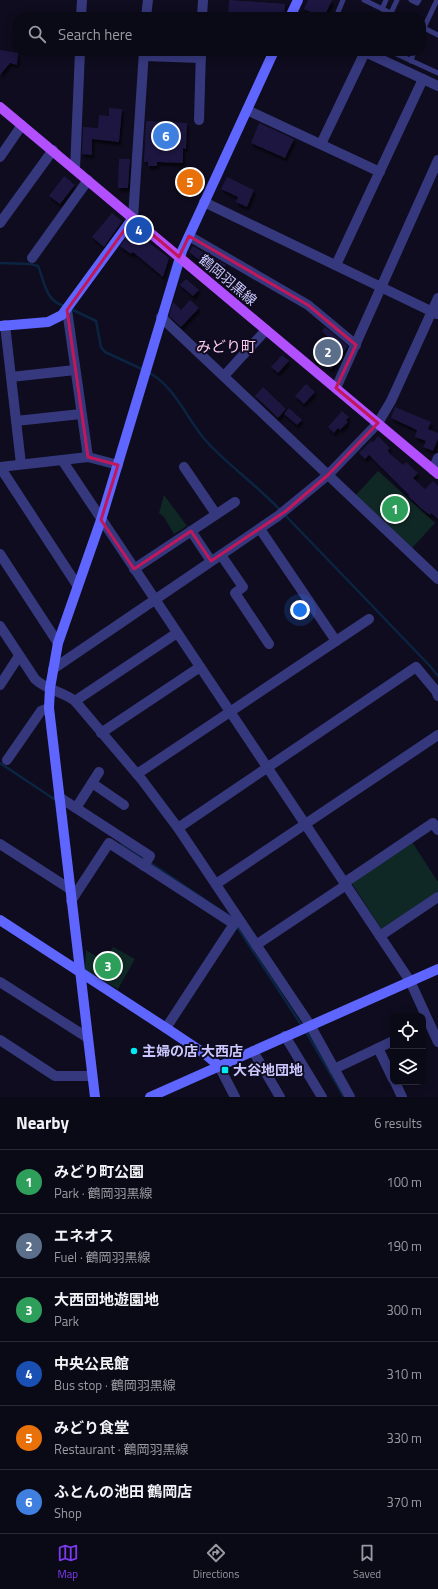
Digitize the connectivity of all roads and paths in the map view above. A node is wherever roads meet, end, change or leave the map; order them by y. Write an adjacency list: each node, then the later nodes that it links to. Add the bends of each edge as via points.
1 (82, 0): 14 (street)
2 (148, 0): 15 (street)
3 (203, 0): 16 (street)
4 (298, 0): 17 (street)
5 (343, 0): 18 (lane)
6 (364, 0): 12 (lane)
7 (386, 0): 13 (lane)
8 (397, 0): 20 (lane)
9 (411, 0): 10 (lane, via 417,3)
10 (419, 0)
11 (437, 0): 21 (lane)
12 (375, 2): 13 (lane)
13 (382, 9): 19 (lane)
14 (81, 12)
15 (147, 12)
16 (202, 12)
17 (292, 12)
18 (338, 12)
19 (389, 12)
20 (391, 12)
21 (426, 20)
22 (426, 29): 23 (lane)
23 (438, 35)
24 (80, 56): 44 (street)
25 (144, 56): 48 (street)
26 (201, 56): 38 (street)
27 (272, 56): 37 (street)
28 (362, 56): 40 (street)
29 (373, 56): 34 (street)
30 (400, 56): 32 (lane)
31 (412, 56): 32 (lane)
32 (411, 61): 33 (lane)
33 (438, 73)
34 (423, 79): 35 (street); 45 (street)
35 (438, 86)
36 (0, 107): 39 (main road, 鶴岡羽黒線)
37 (247, 110): 40 (street); 47 (street)
38 (198, 120)
39 (22, 125): 41 (main road, 鶴岡羽黒線); 42 (street)
40 (320, 144): 45 (street)
41 (53, 150): 44 (main road, 鶴岡羽黒線); 49 (street)
42 (0, 157)
43 (438, 160): 54 (street)
44 (75, 169): 46 (main road, 鶴岡羽黒線)
45 (380, 172): 53 (street)
46 (88, 180): 48 (main road, 鶴岡羽黒線); 51 (street)
47 (204, 202): 50 (street); 53 (street)
48 (133, 218): 52 (main road, 鶴岡羽黒線); 56 (street)
49 (0, 223)
50 (189, 236): 52 (street); 61 (street, via 308,305)
51 (32, 258)
52 (180, 258): 58 (street); 60 (main road, 鶴岡羽黒線)
53 (336, 266): 54 (street)
54 (380, 287): 57 (street); 61 (street)
55 (438, 298): 57 (street)
56 (69, 307): 59 (street, via 48,322); 62 (street)
57 (435, 313): 68 (street)
58 (161, 317): 63 (street); 73 (street)
59 (2, 326): 64 (street)
60 (266, 330): 63 (street); 65 (main road, 鶴岡羽黒線)
61 (356, 345): 65 (street)
62 (75, 370): 64 (street); 66 (street)
63 (224, 376): 77 (street)
64 (11, 377): 67 (street)
65 (336, 388): 68 (main road, 鶴岡羽黒線)
66 (82, 414): 67 (street); 69 (street)
67 (16, 421): 72 (street)
68 (378, 423): 76 (main road, 鶴岡羽黒線); 77 (street)
69 (88, 458): 71 (street); 73 (street)
70 (438, 458): 76 (street)
71 (62, 460): 72 (street); 80 (street)
72 (21, 464): 74 (street)
73 (118, 465): 80 (street)
74 (0, 467): 88 (street)
75 (184, 467): 79 (street)
76 (436, 472)
77 (328, 475): 81 (street); 87 (street)
78 (235, 502): 79 (street)
79 (216, 514): 82 (street)
80 (101, 520): 86 (street); 88 (street)
81 (260, 529): 84 (street); 93 (street)
82 (191, 531): 85 (street); 86 (street)
83 (0, 554): 94 (street)
84 (222, 555): 85 (street); 95 (street, via 243,587 235,593)
85 (211, 561): 89 (street)
86 (134, 569): 89 (street)
87 (438, 577)
88 (77, 585): 94 (street)
89 (154, 600): 92 (street); 98 (street)
90 (368, 619): 93 (street)
91 (0, 626): 96 (street)
92 (177, 633): 97 (street); 102 (street)
93 (336, 641): 104 (street)
94 (58, 643): 98 (street)
95 (270, 644)
96 (19, 656): 99 (street); 100 (street, via 35,678)
97 (200, 667): 104 (street); 105 (street)
98 (53, 669): 100 (street)
99 (0, 685)
100 (50, 688): 102 (street, via 67,695); 103 (street)
101 (438, 696): 108 (street, via 416,667)
102 (74, 702): 105 (street)
103 (49, 708): 107 (street, via 41,711); 112 (street)
104 (230, 712): 108 (street); 110 (street)
105 (101, 733): 110 (street)
106 (438, 735): 115 (street)
107 (7, 760)
108 (267, 767): 115 (street); 116 (street)
109 (99, 772): 111 (street)
110 (137, 774): 116 (street)
111 (92, 783): 113 (street); 114 (street)
112 (58, 797): 114 (street); 122 (street)
113 (124, 805)
114 (76, 808): 119 (street, via 150,856)
115 (305, 824): 120 (street); 121 (street)
116 (178, 828): 120 (street)
117 (438, 830): 121 (street, via 433,823)
118 (0, 844): 122 (street)
119 (144, 866): 124 (street, via 108,843); 126 (street)
120 (216, 884): 126 (street)
121 (345, 884): 127 (street); 128 (street)
122 (70, 889): 124 (street)
123 (438, 897): 127 (street)
124 (71, 901): 130 (street)
125 (0, 920): 130 (street)
126 (237, 922): 128 (street); 136 (street)
127 (380, 936): 131 (street)
128 (256, 945): 134 (street)
129 (438, 969): 131 (street)
130 (80, 972): 136 (street); 138 (street)
131 (410, 981): 133 (street); 134 (street)
132 (0, 982): 138 (street)
133 (421, 1013)
134 (310, 1025): 137 (street); 145 (street)
135 (426, 1026): 141 (street)
136 (166, 1028): 144 (street, via 206,1054)
137 (285, 1036): 143 (street); 154 (street)
138 (88, 1038): 147 (street)
139 (0, 1040): 147 (street, via 55,1076)
140 (390, 1042): 142 (street)
141 (438, 1042)
142 (378, 1048): 145 (street); 146 (street)
143 (253, 1051): 144 (street); 153 (street)
144 (219, 1066): 149 (street); 152 (street)
145 (334, 1069): 155 (street)
146 (390, 1073)
147 (92, 1076): 150 (street)
148 (396, 1085): 156 (street)
149 (163, 1094): 151 (street)
150 (95, 1097)
151 (150, 1097)
152 (235, 1097)
153 (280, 1097)
154 (322, 1097)
155 (350, 1097)
156 (402, 1097)

